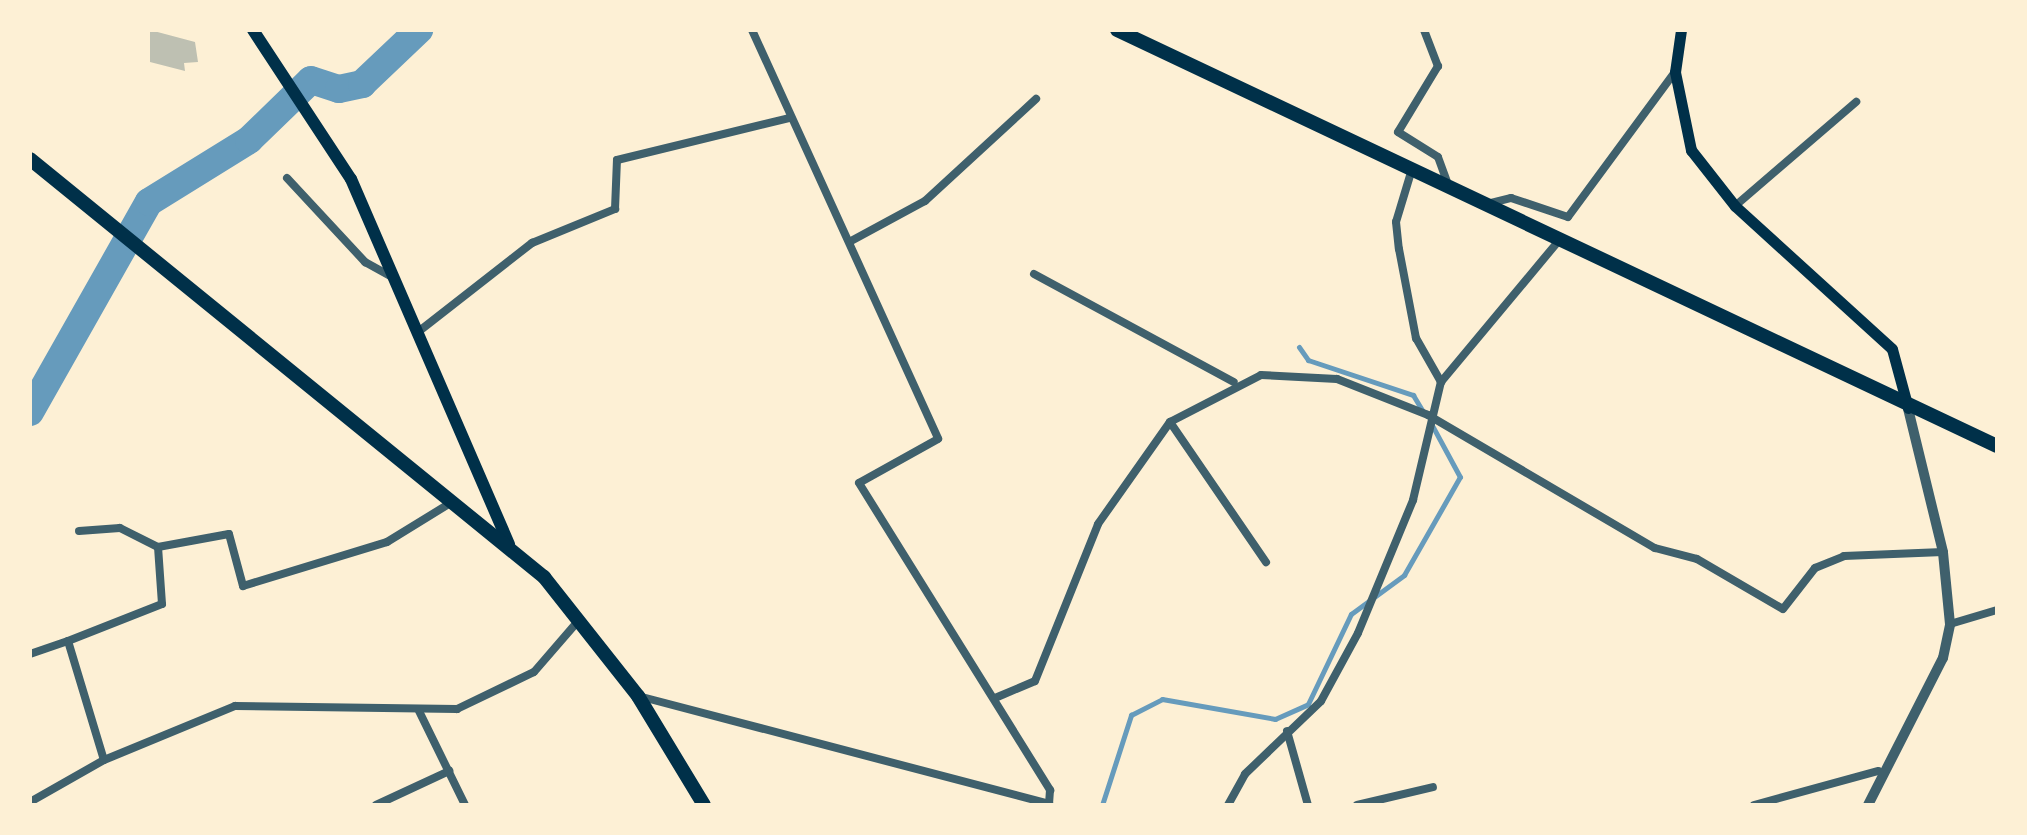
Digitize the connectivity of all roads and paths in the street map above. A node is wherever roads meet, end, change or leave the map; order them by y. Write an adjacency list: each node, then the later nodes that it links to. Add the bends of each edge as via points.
1 (253, 30): 19 (main road, via 309,109)
2 (752, 30): 9 (street)
3 (1116, 30): 11 (highway)
4 (1424, 30): 13 (street, via 1438,66 1398,132 1438,157)
5 (1681, 30): 6 (main road)
6 (1675, 72): 14 (street, via 1568,218 1511,198); 15 (main road, via 1691,150)
7 (1036, 100): 16 (street, via 925,201)
8 (1856, 102): 15 (street)
9 (789, 118): 16 (street); 20 (street, via 617,160 616,209 532,243)
10 (30, 159): 27 (highway)
11 (1412, 169): 13 (highway); 22 (street, via 1399,249 1416,338)
12 (287, 178): 19 (street, via 365,262)
13 (1448, 185): 14 (highway)
14 (1484, 204): 17 (highway)
15 (1735, 206): 23 (main road, via 1892,349)
16 (851, 241): 39 (street, via 938,439 859,482)
17 (1557, 243): 22 (street); 23 (highway)
18 (1034, 274): 21 (street)
19 (395, 278): 20 (main road)
20 (418, 332): 29 (main road)
21 (1234, 382): 24 (street, via 1291,371 1338,378); 25 (street)
22 (1441, 382): 24 (street)
23 (1908, 408): 26 (highway); 31 (street)
24 (1428, 415): 31 (street, via 1655,548 1697,559 1783,609 1815,568 1844,556); 41 (street, via 1412,500 1358,633 1321,701)
25 (1170, 422): 32 (street); 39 (street, via 1098,524 1036,681)
26 (1997, 446)
27 (454, 500): 29 (highway); 30 (street, via 387,542 243,586 228,534)
28 (79, 530): 30 (street, via 120,528)
29 (509, 544): 34 (highway)
30 (158, 546): 36 (street, via 162,604)
31 (1943, 552): 35 (street)
32 (1266, 562)
33 (1997, 610): 35 (street)
34 (578, 621): 38 (highway); 40 (street, via 534,672 497,694)
35 (1950, 624): 44 (street, via 1942,658)
36 (68, 641): 37 (street); 42 (street)
37 (30, 654)
38 (638, 696): 47 (street); 50 (highway)
39 (996, 698): 47 (street, via 1050,790)
40 (420, 711): 42 (street, via 235,706); 43 (street)
41 (1287, 731): 51 (street); 52 (street)
42 (104, 760): 46 (street)
43 (448, 771): 48 (street); 49 (street)
44 (1878, 771): 54 (street); 55 (street)
45 (1434, 786): 53 (street)
46 (30, 802)
47 (1049, 804)
48 (376, 805)
49 (465, 805)
50 (704, 805)
51 (1228, 805)
52 (1308, 805)
53 (1357, 805)
54 (1754, 805)
55 (1868, 805)

